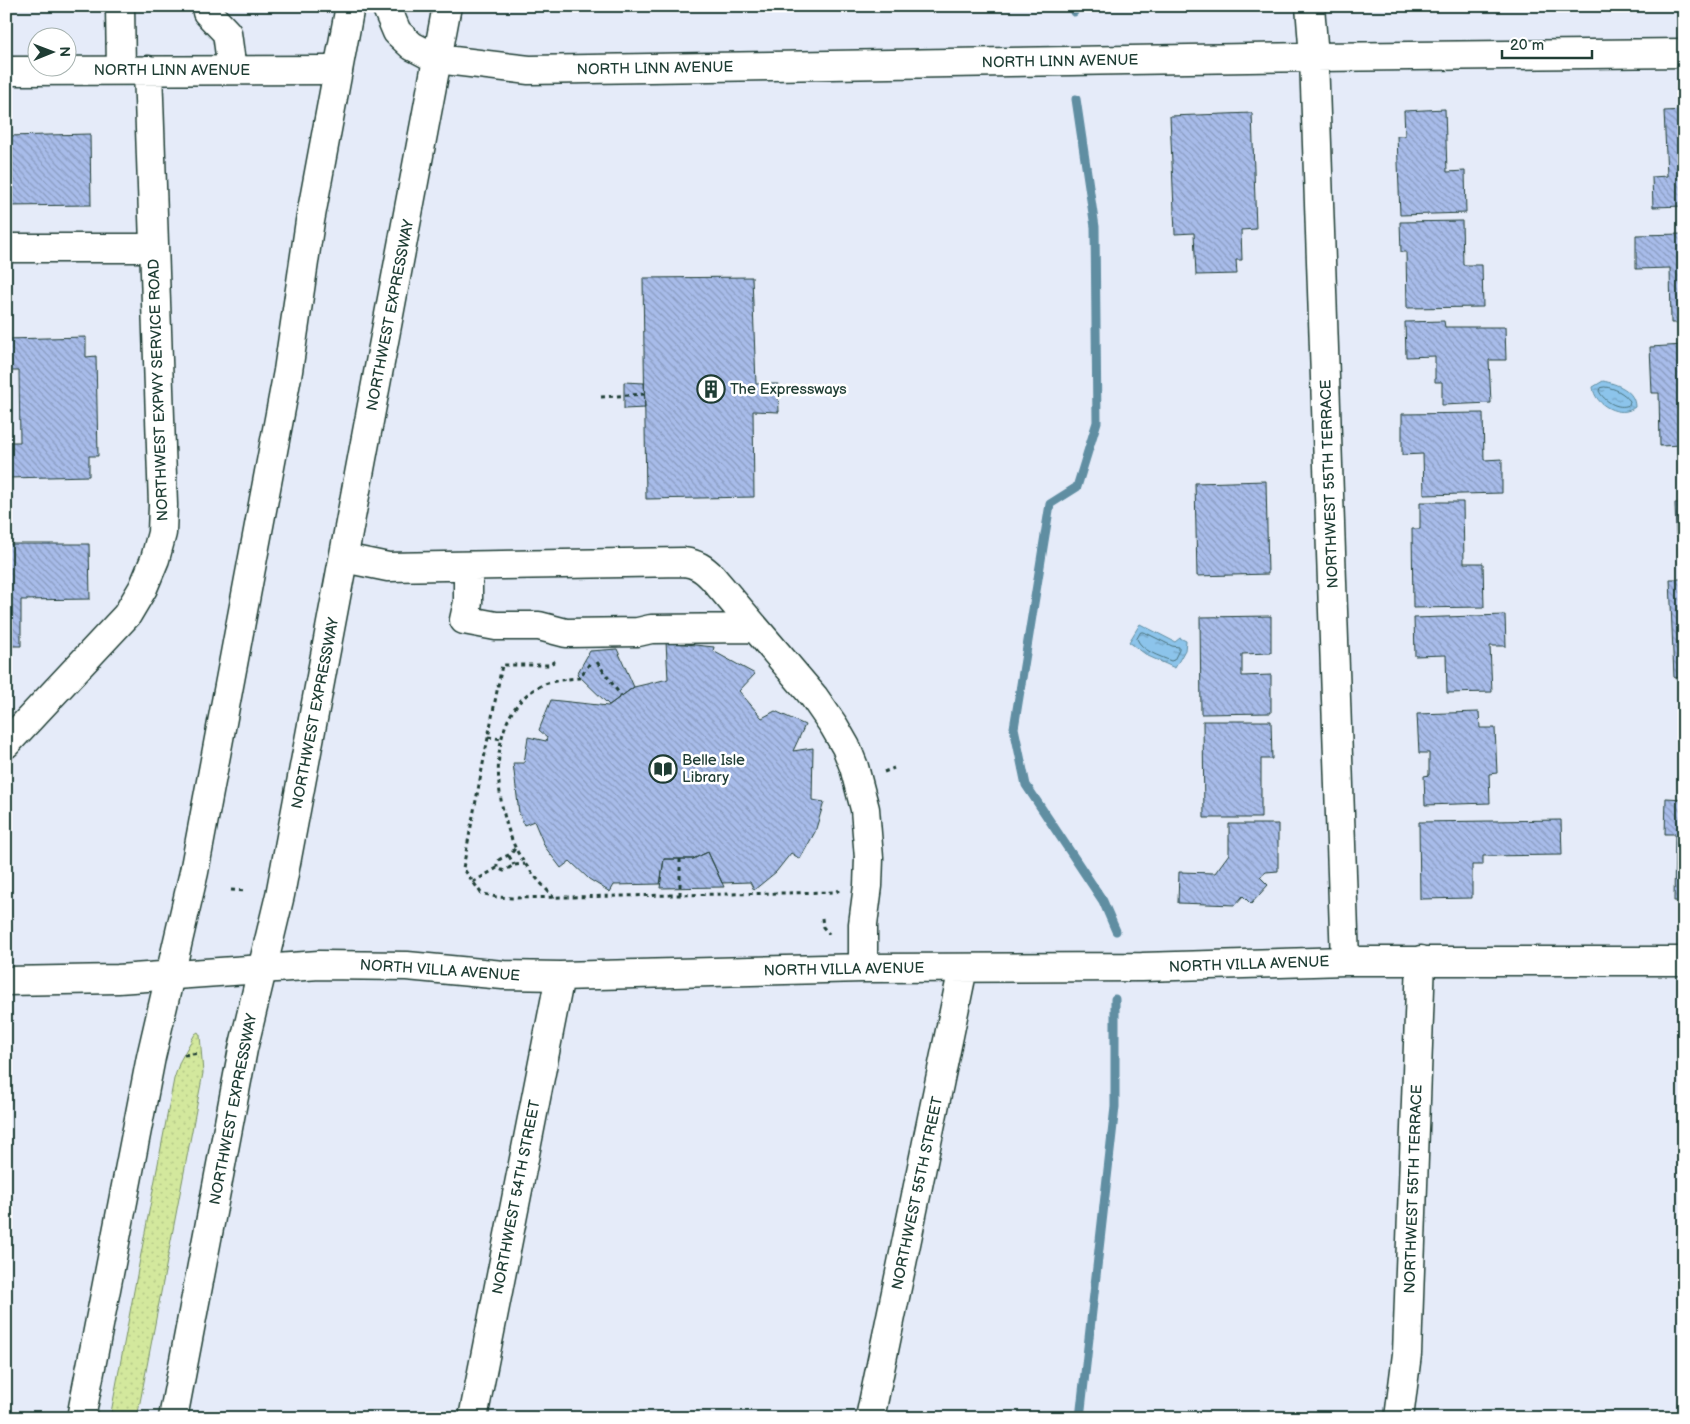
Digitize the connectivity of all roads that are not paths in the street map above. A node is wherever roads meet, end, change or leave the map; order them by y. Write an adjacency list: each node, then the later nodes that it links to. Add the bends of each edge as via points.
1 (120, 6): 10 (main road, NORTHWEST EXPWY SERVICE ROAD)
2 (207, 6): 11 (main road, via 207,12 227,33)
3 (350, 6): 12 (main road)
4 (386, 6): 9 (main road, via 397,32 412,46)
5 (447, 6): 9 (main road, NORTHWEST EXPRESSWAY)
6 (1310, 6): 8 (main road, NORTHWEST 55TH TERRACE)
7 (1684, 53): 8 (main road, NORTH LINN AVENUE)
8 (1314, 57): 9 (main road, NORTH LINN AVENUE, via 529,70); 21 (main road, NORTHWEST 55TH TERRACE)
9 (437, 59): 16 (main road, NORTHWEST EXPRESSWAY)
10 (134, 70): 11 (main road, NORTH LINN AVENUE); 13 (main road, NORTH LINN AVENUE); 15 (main road, NORTHWEST EXPWY SERVICE ROAD)
11 (232, 70): 12 (main road, NORTH LINN AVENUE)
12 (338, 70): 26 (main road, via 284,390 194,872)
13 (6, 71)
14 (6, 248): 15 (main road)
15 (154, 248): 19 (main road, NORTHWEST EXPWY SERVICE ROAD, via 163,506 162,533 155,559 143,588 126,615)
16 (344, 558): 17 (main road, via 388,567); 25 (main road, NORTHWEST EXPRESSWAY, via 280,895)
17 (468, 566): 18 (main road, via 693,563 712,577); 18 (main road, via 468,602 464,620 496,626 539,626 566,633)
18 (755, 628): 23 (main road, via 824,712 846,747 854,767 865,809 869,858)
19 (6, 744)
20 (1421, 960): 21 (main road, NORTH VILLA AVENUE); 22 (main road, NORTH VILLA AVENUE); 33 (main road, NORTHWEST 55TH TERRACE, via 1407,1354)
21 (1345, 961): 24 (main road, NORTH VILLA AVENUE)
22 (1684, 961)
23 (863, 968): 24 (main road, NORTH VILLA AVENUE); 27 (main road, NORTH VILLA AVENUE)
24 (963, 968): 32 (main road, NORTHWEST 55TH STREET)
25 (262, 969): 26 (main road, NORTH VILLA AVENUE); 27 (main road, NORTH VILLA AVENUE, via 375,965); 30 (main road, NORTHWEST EXPRESSWAY, via 243,1050)
26 (170, 976): 28 (main road, NORTH VILLA AVENUE); 29 (main road, via 151,1057)
27 (560, 976): 31 (main road, NORTHWEST 54TH STREET)
28 (6, 981)
29 (82, 1418)
30 (173, 1418)
31 (473, 1418)
32 (870, 1418)
33 (1398, 1418)

